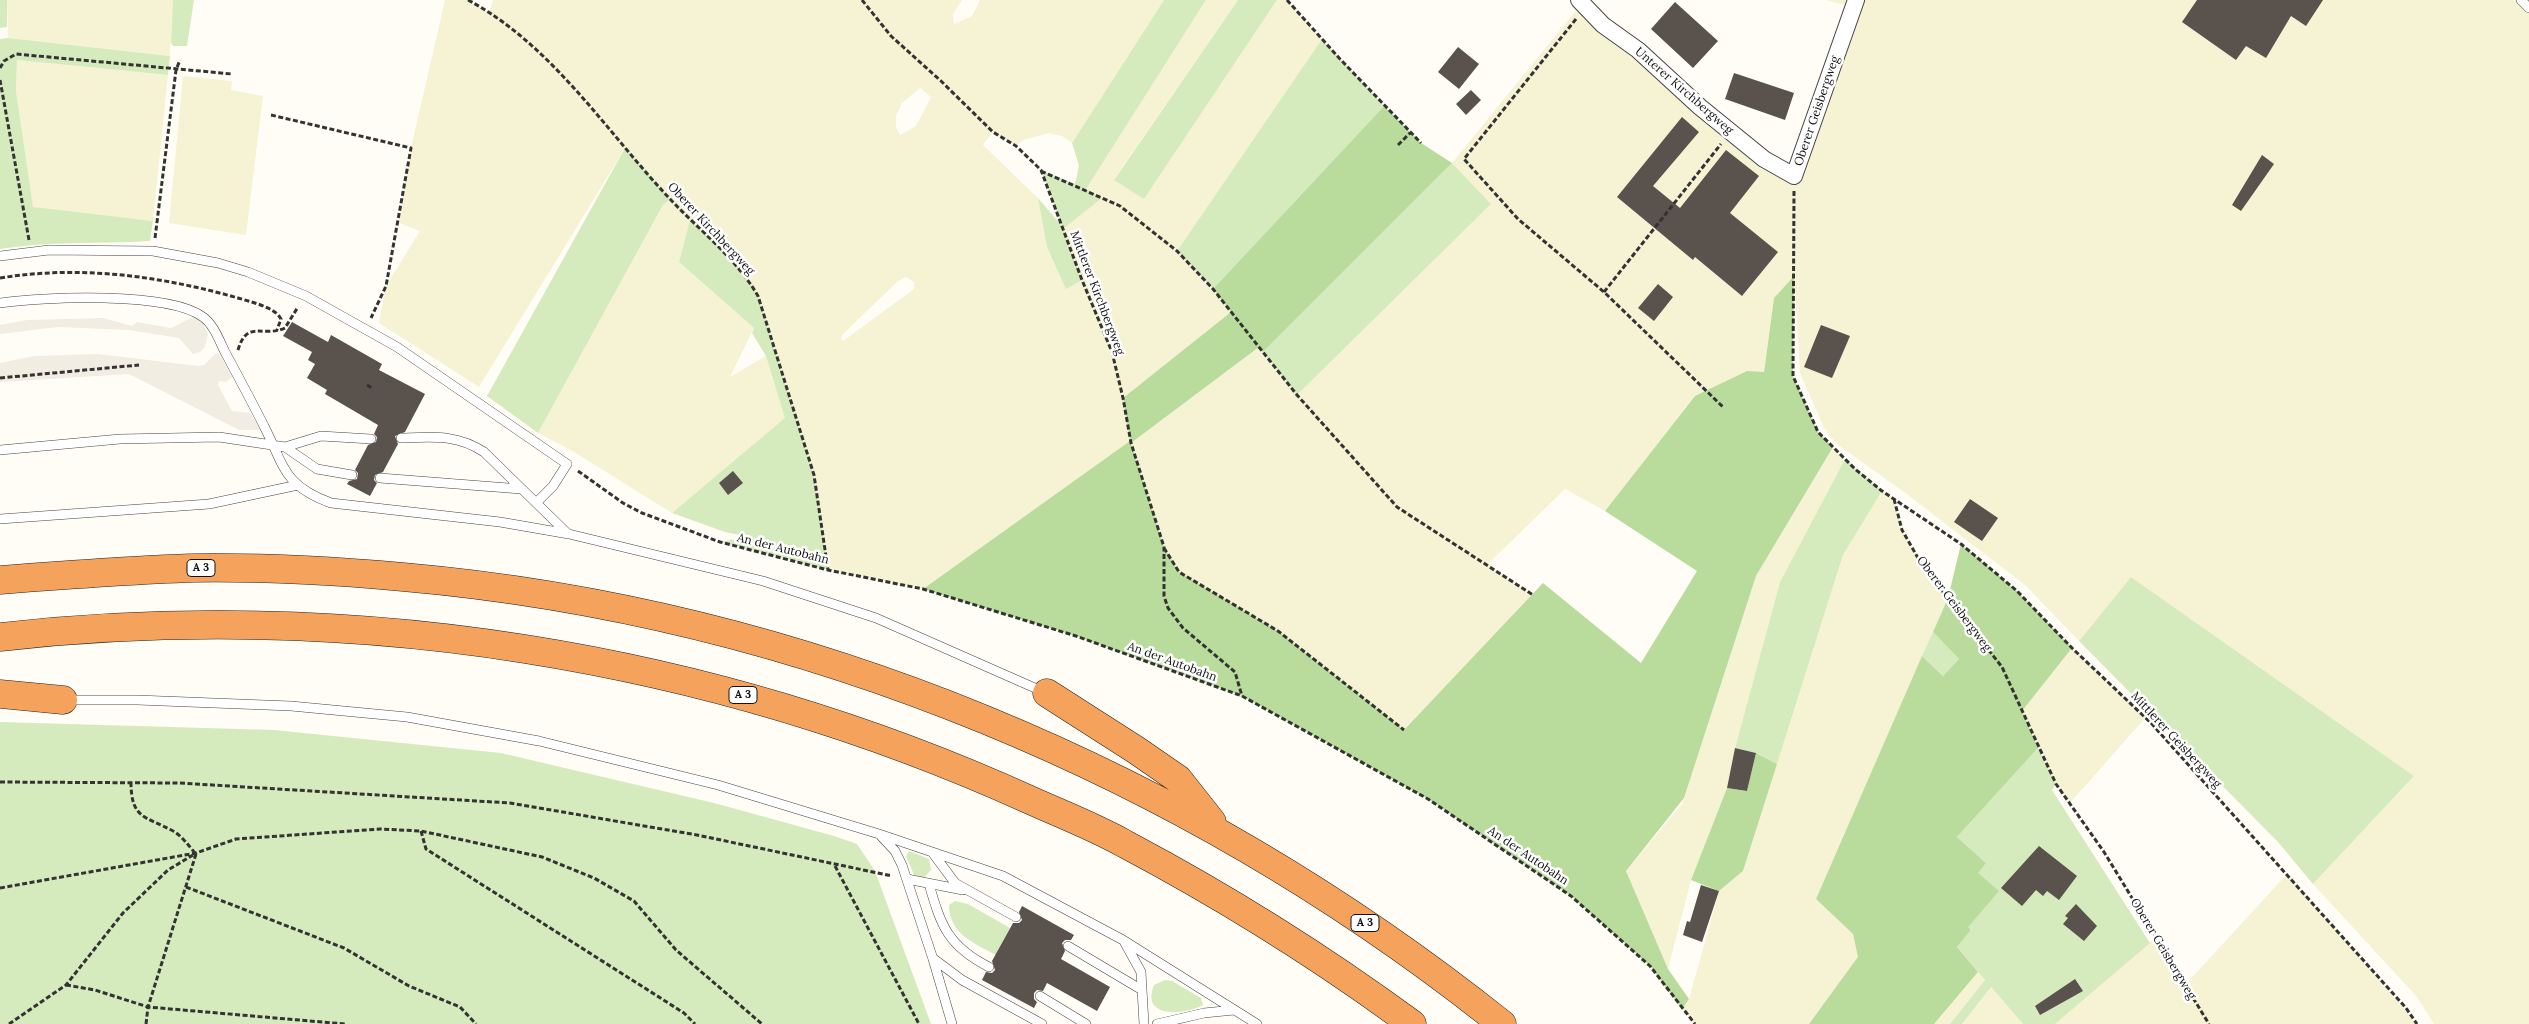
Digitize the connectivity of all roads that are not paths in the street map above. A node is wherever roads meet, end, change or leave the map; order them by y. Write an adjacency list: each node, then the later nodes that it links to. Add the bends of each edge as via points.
1 (1856, 0): 5 (street, Oberer Geisbergweg)
2 (2521, 0): 4 (lane)
3 (1582, 3): 5 (street, Unterer Kirchbergweg, via 1603,25 1638,50 1764,159)
4 (2529, 8)
5 (1794, 176)
6 (0, 256): 17 (lane, via 31,251 153,251 218,263 306,296 397,347 566,464)
7 (0, 303): 10 (lane, via 97,298 187,309 208,321)
8 (401, 438): 16 (lane, via 449,436 470,443 484,452)
9 (371, 439): 11 (lane, via 321,436)
10 (272, 446): 11 (lane); 12 (lane, via 212,437 120,440); 15 (lane, via 284,469)
11 (285, 447): 13 (lane, via 316,469)
12 (0, 450)
13 (352, 475)
14 (380, 478): 16 (lane)
15 (298, 485): 18 (lane, via 208,504); 19 (lane, via 317,498 332,502 453,515)
16 (521, 488): 17 (lane)
17 (536, 503): 19 (lane)
18 (0, 519)
19 (569, 534): 23 (lane, via 763,581 867,615)
20 (0, 580): 25 (highway, A 3, via 198,568 327,572 459,583 577,601 783,648 967,711 1068,754)
21 (0, 637): 45 (highway, A 3, via 60,630 191,624 445,637 568,655 758,699 966,771 1122,842 1277,932)
22 (0, 694): 24 (highway)
23 (1047, 694): 25 (highway, via 1178,779)
24 (62, 700): 26 (lane, via 272,705 407,717 539,741 718,784)
25 (1220, 833): 46 (highway, A 3, via 1349,912)
26 (879, 834): 27 (lane); 28 (lane, via 899,856)
27 (932, 851): 30 (lane, via 948,875); 32 (lane, via 1003,876)
28 (907, 879): 29 (lane); 34 (lane)
29 (929, 884): 30 (lane); 35 (lane, via 941,922 952,941 972,958)
30 (966, 891): 31 (lane)
31 (1016, 917)
32 (1123, 940): 36 (lane, via 1138,965); 38 (lane)
33 (1068, 946): 36 (lane)
34 (934, 959): 39 (lane); 40 (lane, via 962,980)
35 (989, 966)
36 (1142, 990): 42 (lane)
37 (1040, 996): 41 (lane)
38 (1234, 1010): 43 (lane); 44 (lane)
39 (952, 1024)
40 (1042, 1024)
41 (1086, 1024)
42 (1144, 1024)
43 (1158, 1024)
44 (1257, 1024)
45 (1412, 1024)
46 (1502, 1024)

